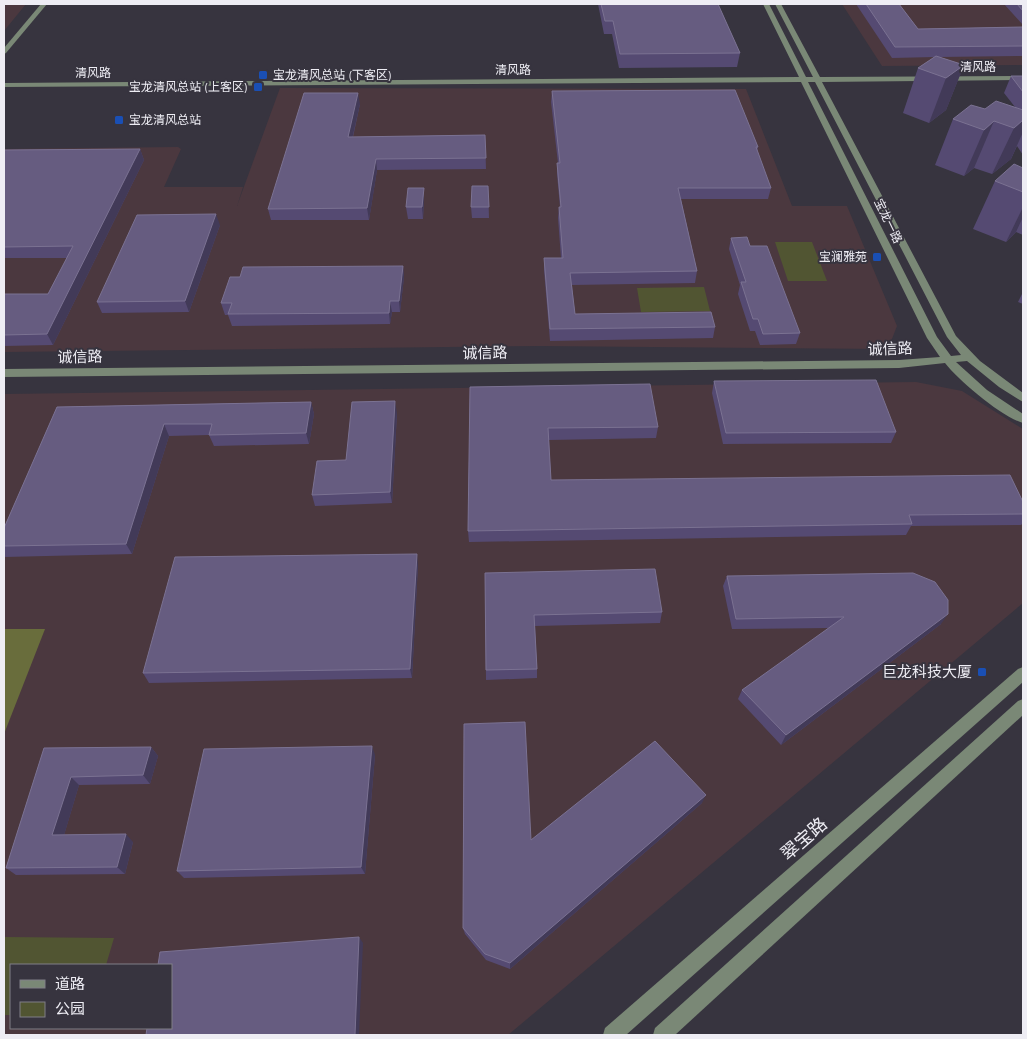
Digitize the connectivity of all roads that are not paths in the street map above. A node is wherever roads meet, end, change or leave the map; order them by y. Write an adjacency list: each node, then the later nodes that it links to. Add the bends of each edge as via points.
1 (44, 4): 4 (street)
2 (766, 4): 6 (street, 宝龙一路)
3 (778, 4): 7 (street, 宝龙一路)
4 (4, 52)
5 (1023, 73): 7 (street, 清风路)
6 (802, 77): 7 (street, 清风路); 9 (street, 清风路); 10 (street, 清风路); 12 (street, 宝龙一路)
7 (815, 77): 8 (street, 清风路); 11 (street, 宝龙一路, via 946,326)
8 (1023, 78)
9 (4, 80)
10 (4, 85)
11 (967, 358): 12 (street, 诚信路); 14 (street, 宝龙一路)
12 (946, 360): 13 (street, 诚信路, via 899,364); 15 (street, 宝龙一路, via 971,385)
13 (4, 373)
14 (1023, 398)
15 (1023, 419)
16 (1023, 673): 18 (street, 翠宝路)
17 (1023, 706): 19 (street)
18 (612, 1035)
19 (662, 1035)

